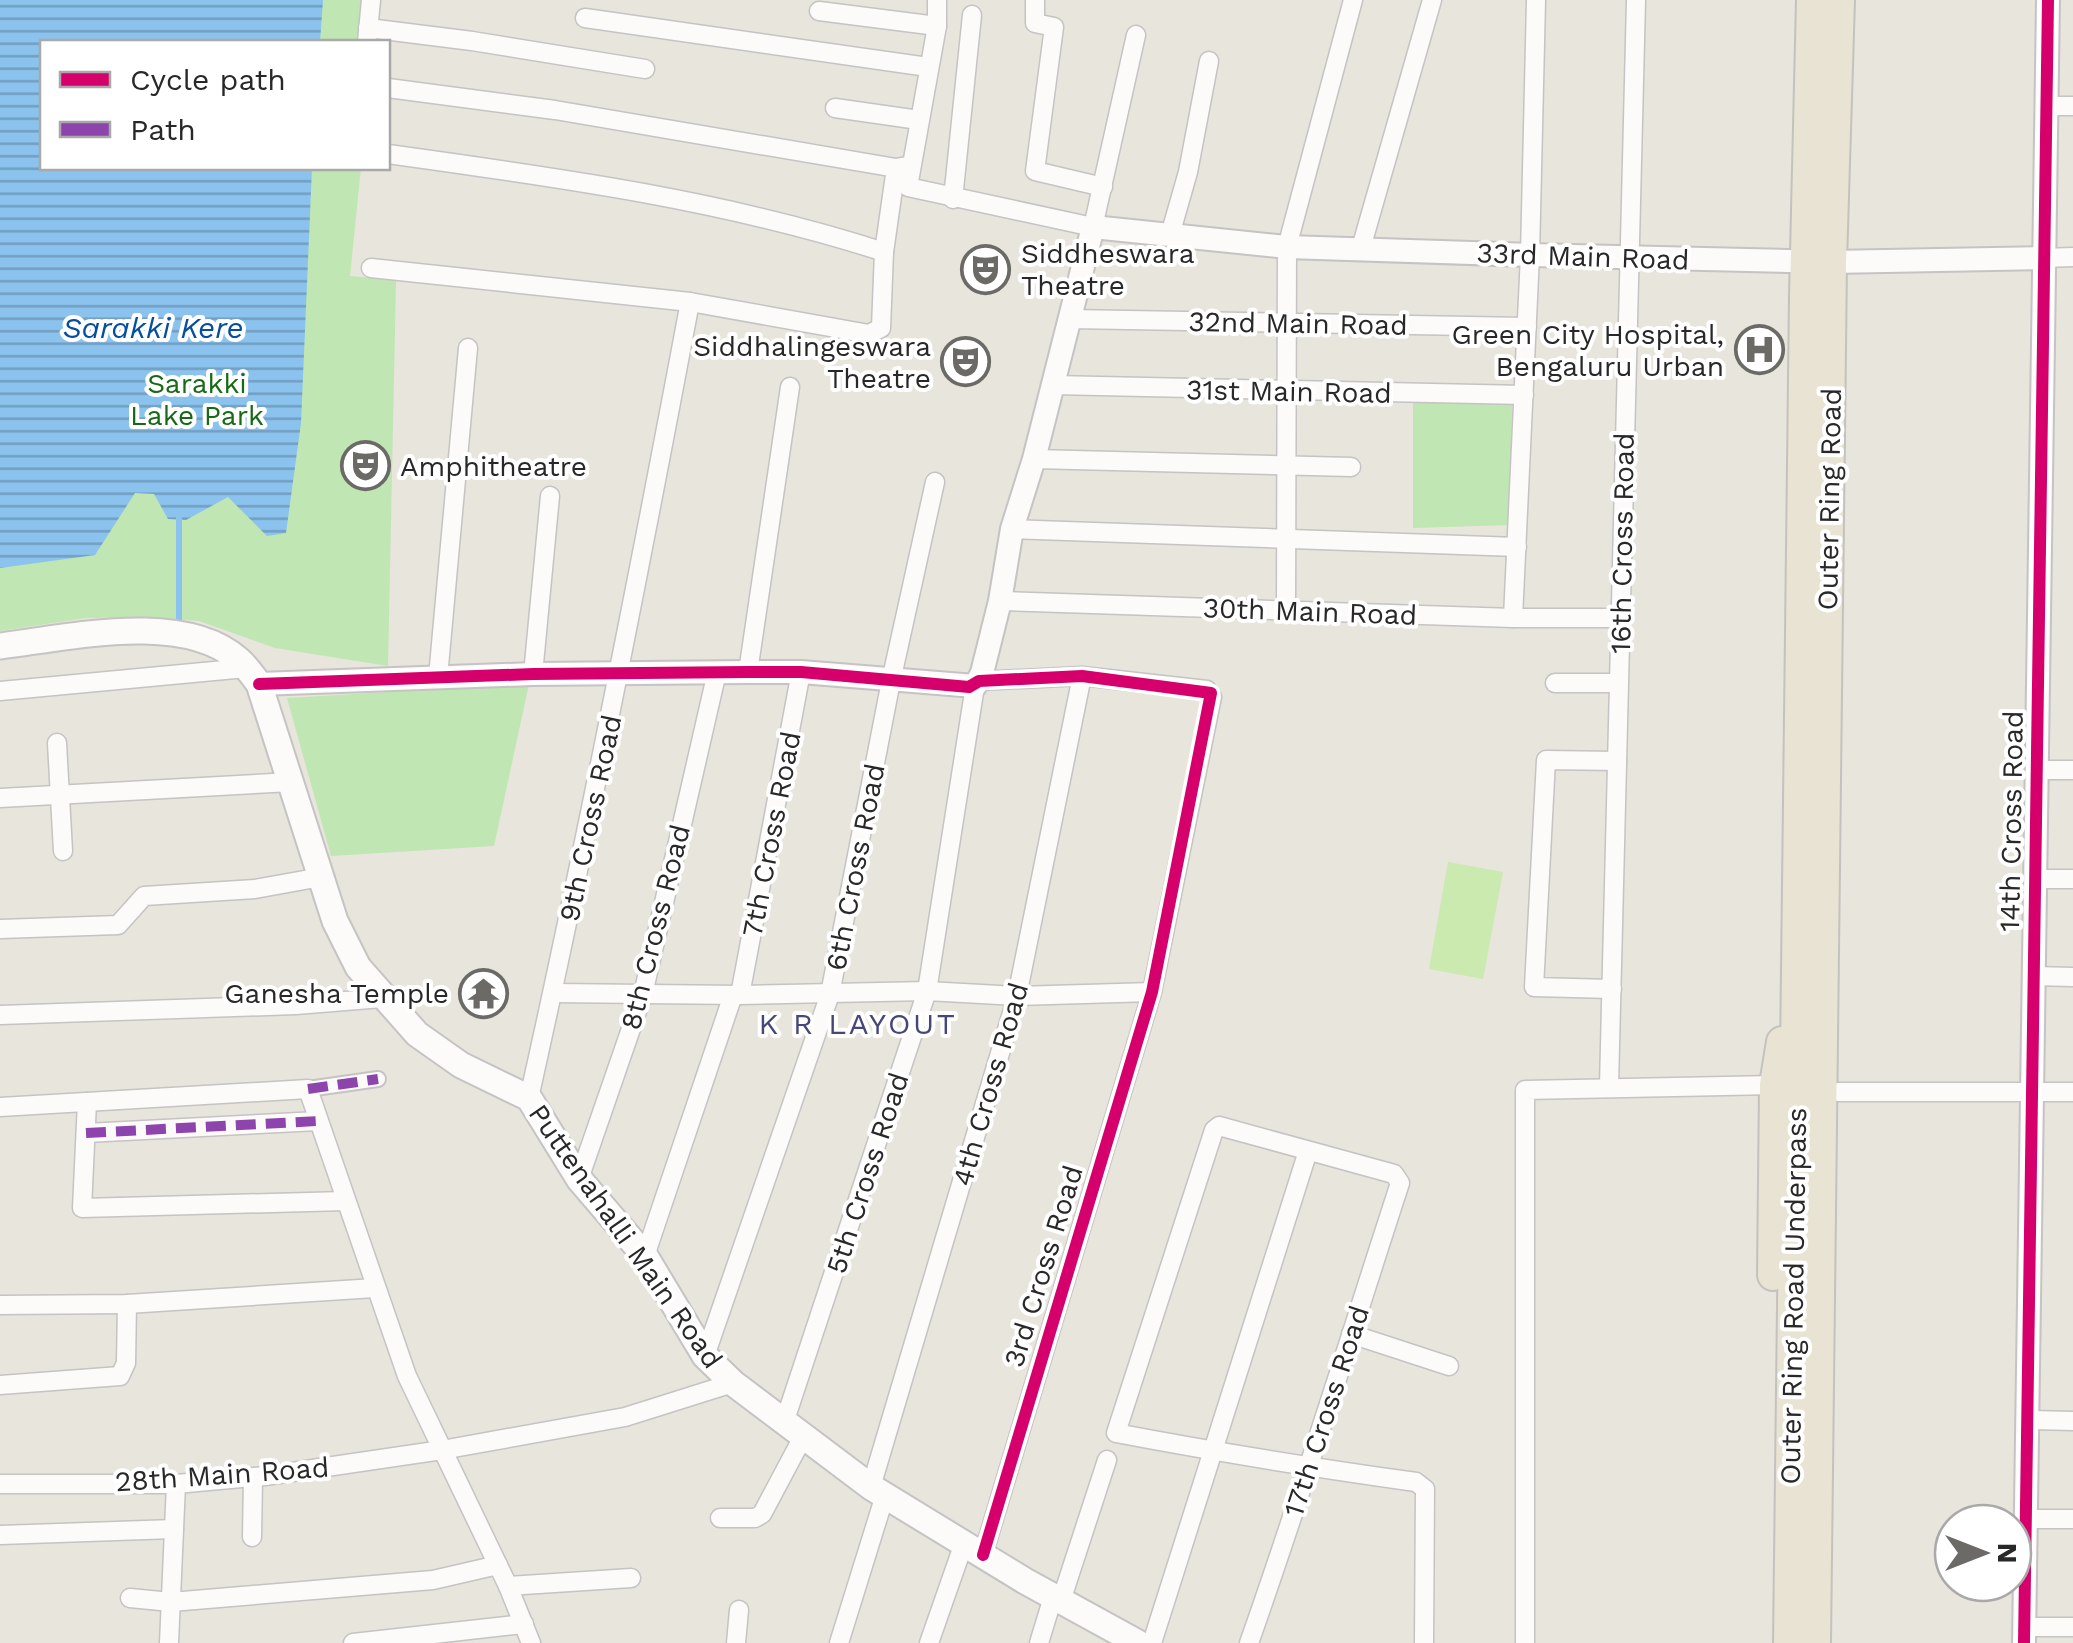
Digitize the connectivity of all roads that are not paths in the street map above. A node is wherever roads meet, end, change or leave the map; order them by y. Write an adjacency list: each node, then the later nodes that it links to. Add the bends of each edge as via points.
1 (371, 0): 16 (street)
2 (938, 0): 14 (street)
3 (1034, 0): 27 (street, via 1035,23 1054,27 1034,171)
4 (1353, 0): 31 (street)
5 (1432, 0): 32 (street)
6 (1536, 0): 34 (street)
7 (1636, 0): 35 (street, 16th Cross Road)
8 (1812, 0): 38 (highway, Outer Ring Road)
9 (1839, 0): 38 (highway, Outer Ring Road)
10 (2048, 0): 21 (street, 14th Cross Road)
11 (819, 11): 14 (street)
12 (972, 14): 28 (street)
13 (585, 18): 18 (street)
14 (936, 26): 18 (street)
15 (1136, 34): 27 (street)
16 (368, 35): 19 (street, via 472,41)
17 (1209, 61): 30 (street)
18 (928, 67): 24 (street)
19 (645, 69)
20 (390, 88): 26 (street)
21 (2046, 106): 22 (street); 36 (street, 14th Cross Road)
22 (2073, 106)
23 (836, 108): 24 (street)
24 (918, 120): 26 (street)
25 (390, 154): 33 (street, via 680,200)
26 (904, 167): 28 (street, via 908,187); 33 (street)
27 (1102, 187): 29 (street)
28 (953, 198): 29 (street)
29 (1094, 227): 30 (street, 33rd Main Road); 41 (street)
30 (1170, 235): 31 (street, 33rd Main Road)
31 (1287, 246): 32 (street, 33rd Main Road); 42 (street)
32 (1361, 248): 34 (street, 33rd Main Road)
33 (884, 252): 40 (street, via 877,332)
34 (1530, 255): 35 (street, 33rd Main Road); 43 (street)
35 (1629, 257): 38 (street, 33rd Main Road); 60 (street, 16th Cross Road)
36 (2044, 258): 37 (street, 33rd Main Road); 38 (street, 33rd Main Road); 77 (street, 14th Cross Road)
37 (2073, 258)
38 (1818, 262): 87 (highway, Outer Ring Road); 99 (highway, Outer Ring Road)
39 (372, 268): 40 (street)
40 (690, 302): 65 (street, 9th Cross Road)
41 (1070, 319): 42 (street, 32nd Main Road); 45 (street)
42 (1288, 323): 43 (street, 32nd Main Road); 47 (street)
43 (1527, 327): 48 (street)
44 (468, 348): 69 (street)
45 (1053, 385): 47 (street, 31st Main Road); 49 (street)
46 (790, 387): 63 (street)
47 (1286, 391): 48 (street, 31st Main Road); 50 (street)
48 (1524, 395): 56 (street)
49 (1034, 459): 50 (street); 54 (street)
50 (1287, 465): 51 (street); 55 (street)
51 (1351, 467)
52 (935, 482): 70 (street, 6th Cross Road)
53 (550, 496): 66 (street)
54 (1012, 529): 55 (street); 57 (street)
55 (1287, 539): 56 (street); 58 (street)
56 (1517, 546): 59 (street)
57 (1000, 600): 58 (street, 30th Main Road); 73 (street)
58 (1286, 610): 59 (street, 30th Main Road)
59 (1513, 618): 60 (street, 30th Main Road)
60 (1620, 618): 72 (street, 16th Cross Road)
61 (0, 646): 67 (main road, via 88,634 197,638 237,658)
62 (716, 672): 63 (street); 65 (street); 94 (street, 8th Cross Road)
63 (748, 672): 64 (street)
64 (801, 672): 70 (street); 96 (street, 7th Cross Road)
65 (620, 673): 66 (street); 92 (street, 9th Cross Road)
66 (533, 674): 69 (street)
67 (253, 676): 69 (street); 74 (street); 79 (main road, Puttenahalli Main Road)
68 (1082, 676): 73 (street); 93 (street, 3rd Cross Road, via 1207,690 1212,697); 97 (street, 4th Cross Road)
69 (438, 678)
70 (891, 681): 73 (street); 95 (street, 6th Cross Road)
71 (1555, 683): 72 (street)
72 (1618, 683): 76 (street, 16th Cross Road)
73 (977, 684): 91 (street, 5th Cross Road)
74 (0, 692)
75 (57, 742): 80 (street)
76 (1617, 762): 90 (street, 16th Cross Road); 90 (street, via 1546,760 1534,987)
77 (2036, 770): 78 (street); 85 (street, 14th Cross Road)
78 (2073, 770)
79 (291, 782): 80 (street); 83 (main road, Puttenahalli Main Road)
80 (58, 794): 81 (street); 82 (street)
81 (0, 798)
82 (63, 851)
83 (321, 877): 86 (street, via 144,896 118,924); 98 (main road, Puttenahalli Main Road, via 358,967)
84 (2073, 879): 85 (street)
85 (2035, 880): 88 (street, 14th Cross Road)
86 (0, 929)
87 (1798, 950): 102 (highway); 168 (highway, Outer Ring Road Underpass)
88 (2034, 976): 89 (street); 106 (street, 14th Cross Road)
89 (2073, 977)
90 (1612, 989): 103 (street, 16th Cross Road)
91 (927, 991): 95 (street); 97 (street); 127 (street, 5th Cross Road)
92 (554, 992): 94 (street); 108 (street, 9th Cross Road)
93 (1152, 992): 97 (street); 143 (street, 3rd Cross Road)
94 (643, 994): 96 (street); 114 (street, 8th Cross Road)
95 (830, 994): 96 (street); 121 (street, 6th Cross Road)
96 (737, 995): 116 (street, 7th Cross Road)
97 (1017, 996): 135 (street, 4th Cross Road)
98 (382, 998): 100 (street); 108 (main road, Puttenahalli Main Road, via 461,1065)
99 (1823, 999): 105 (highway); 169 (highway, Outer Ring Road Underpass)
100 (0, 1015)
101 (378, 1079): 104 (street)
102 (1774, 1084): 103 (street); 167 (highway)
103 (1609, 1086): 166 (street, via 1525,1090)
104 (308, 1089): 109 (street); 111 (street)
105 (1838, 1092): 106 (street); 170 (highway)
106 (2032, 1092): 107 (street); 125 (street, 14th Cross Road)
107 (2073, 1092)
108 (529, 1098): 114 (main road, Puttenahalli Main Road)
109 (87, 1102): 110 (street); 112 (street)
110 (0, 1107)
111 (318, 1121): 112 (street); 115 (street)
112 (86, 1132): 115 (street, via 82,1208)
113 (1308, 1151): 120 (street, 17th Cross Road, via 1394,1174 1400,1183); 129 (street); 129 (street, via 1216,1127 1116,1432)
114 (579, 1179): 116 (main road, Puttenahalli Main Road)
115 (345, 1201): 117 (street)
116 (645, 1256): 121 (main road, Puttenahalli Main Road)
117 (375, 1288): 118 (street); 128 (street)
118 (127, 1304): 119 (street); 124 (street, via 120,1376)
119 (0, 1305)
120 (1350, 1334): 122 (street); 131 (street, 17th Cross Road)
121 (705, 1356): 123 (main road, Puttenahalli Main Road)
122 (1449, 1366)
123 (733, 1383): 127 (main road, Puttenahalli Main Road); 128 (street, 28th Main Road, via 625,1417)
124 (0, 1384)
125 (2027, 1420): 126 (street); 136 (street, 14th Cross Road)
126 (2073, 1421)
127 (794, 1428): 135 (main road, Puttenahalli Main Road); 137 (street, 5th Cross Road, via 762,1514)
128 (442, 1450): 132 (street, 28th Main Road); 144 (street)
129 (1213, 1452): 131 (street); 163 (street)
130 (1107, 1460): 148 (street)
131 (1307, 1466): 164 (street, 17th Cross Road); 165 (street, via 1425,1489)
132 (252, 1478): 134 (street, 28th Main Road); 142 (street)
133 (0, 1484): 134 (street, 28th Main Road)
134 (176, 1484): 140 (street)
135 (878, 1491): 143 (main road, Puttenahalli Main Road); 159 (street, 4th Cross Road)
136 (2026, 1503)
137 (720, 1518)
138 (2033, 1519): 139 (street)
139 (2073, 1519)
140 (174, 1529): 141 (street); 149 (street)
141 (0, 1534)
142 (252, 1537)
143 (973, 1550): 148 (main road, Puttenahalli Main Road); 160 (street, 3rd Cross Road)
144 (498, 1565): 146 (street); 149 (street, via 433,1580)
145 (631, 1578): 146 (street)
146 (508, 1586): 152 (street)
147 (130, 1598): 149 (street)
148 (1056, 1599): 161 (street); 162 (main road, Puttenahalli Main Road)
149 (171, 1602): 155 (street)
150 (2025, 1603): 154 (street, 14th Cross Road)
151 (739, 1610): 158 (street)
152 (524, 1624): 156 (street); 157 (street)
153 (2073, 1627): 154 (street)
154 (2024, 1635)
155 (170, 1643)
156 (354, 1643)
157 (531, 1643)
158 (736, 1643)
159 (839, 1643)
160 (928, 1643)
161 (1039, 1643)
162 (1138, 1643)
163 (1152, 1643)
164 (1249, 1643)
165 (1424, 1643)
166 (1525, 1643)
167 (1770, 1643)
168 (1789, 1643)
169 (1814, 1643)
170 (1832, 1643)

